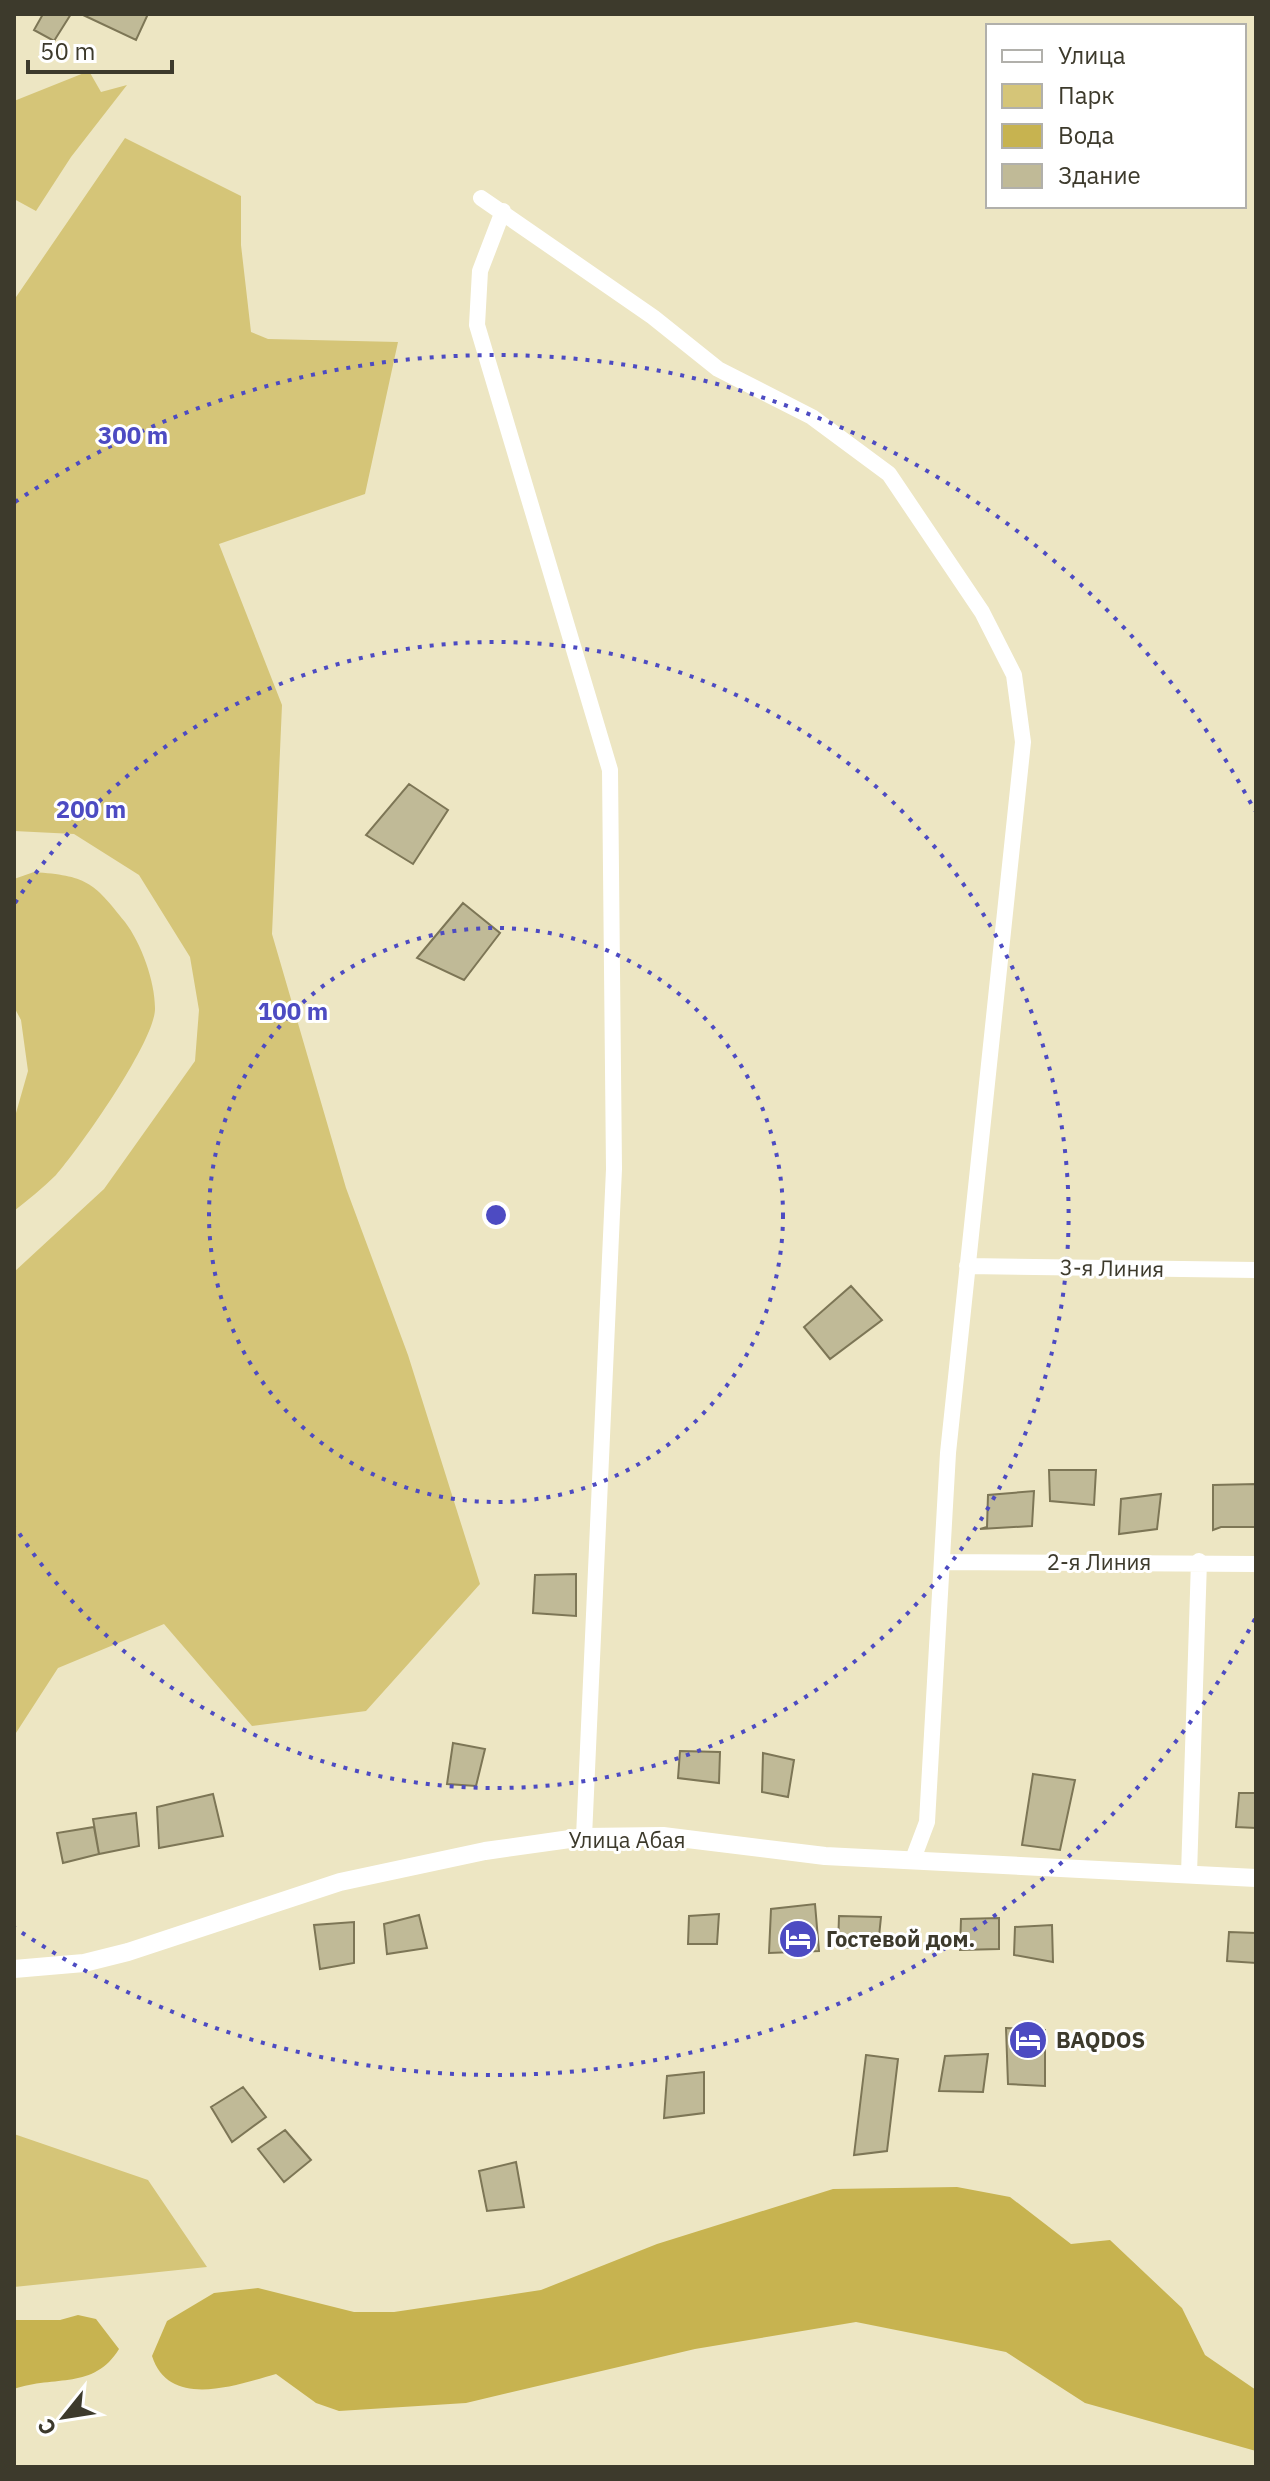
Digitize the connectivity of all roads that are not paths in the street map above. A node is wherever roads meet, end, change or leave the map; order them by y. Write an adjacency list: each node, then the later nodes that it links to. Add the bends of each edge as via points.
1 (481, 198): 2 (street)
2 (503, 211): 3 (street, via 718,369 812,417 889,474 982,612 1014,675 1023,742); 8 (street, via 480,271 477,325 610,770 614,1169)
3 (967, 1266): 4 (street, 3-я Линия); 6 (street)
4 (1256, 1270)
5 (1199, 1561): 6 (street, 2-я Линия); 7 (street, 2-я Линия); 10 (street)
6 (942, 1562): 9 (street, via 927,1822)
7 (1256, 1564)
8 (584, 1837): 9 (street, Улица Абая, via 663,1836 825,1856); 12 (street, Улица Абая, via 485,1851 340,1882 128,1952 84,1963)
9 (913, 1859): 10 (street, Улица Абая)
10 (1189, 1874): 11 (street, Улица Абая)
11 (1256, 1878)
12 (14, 1969)

